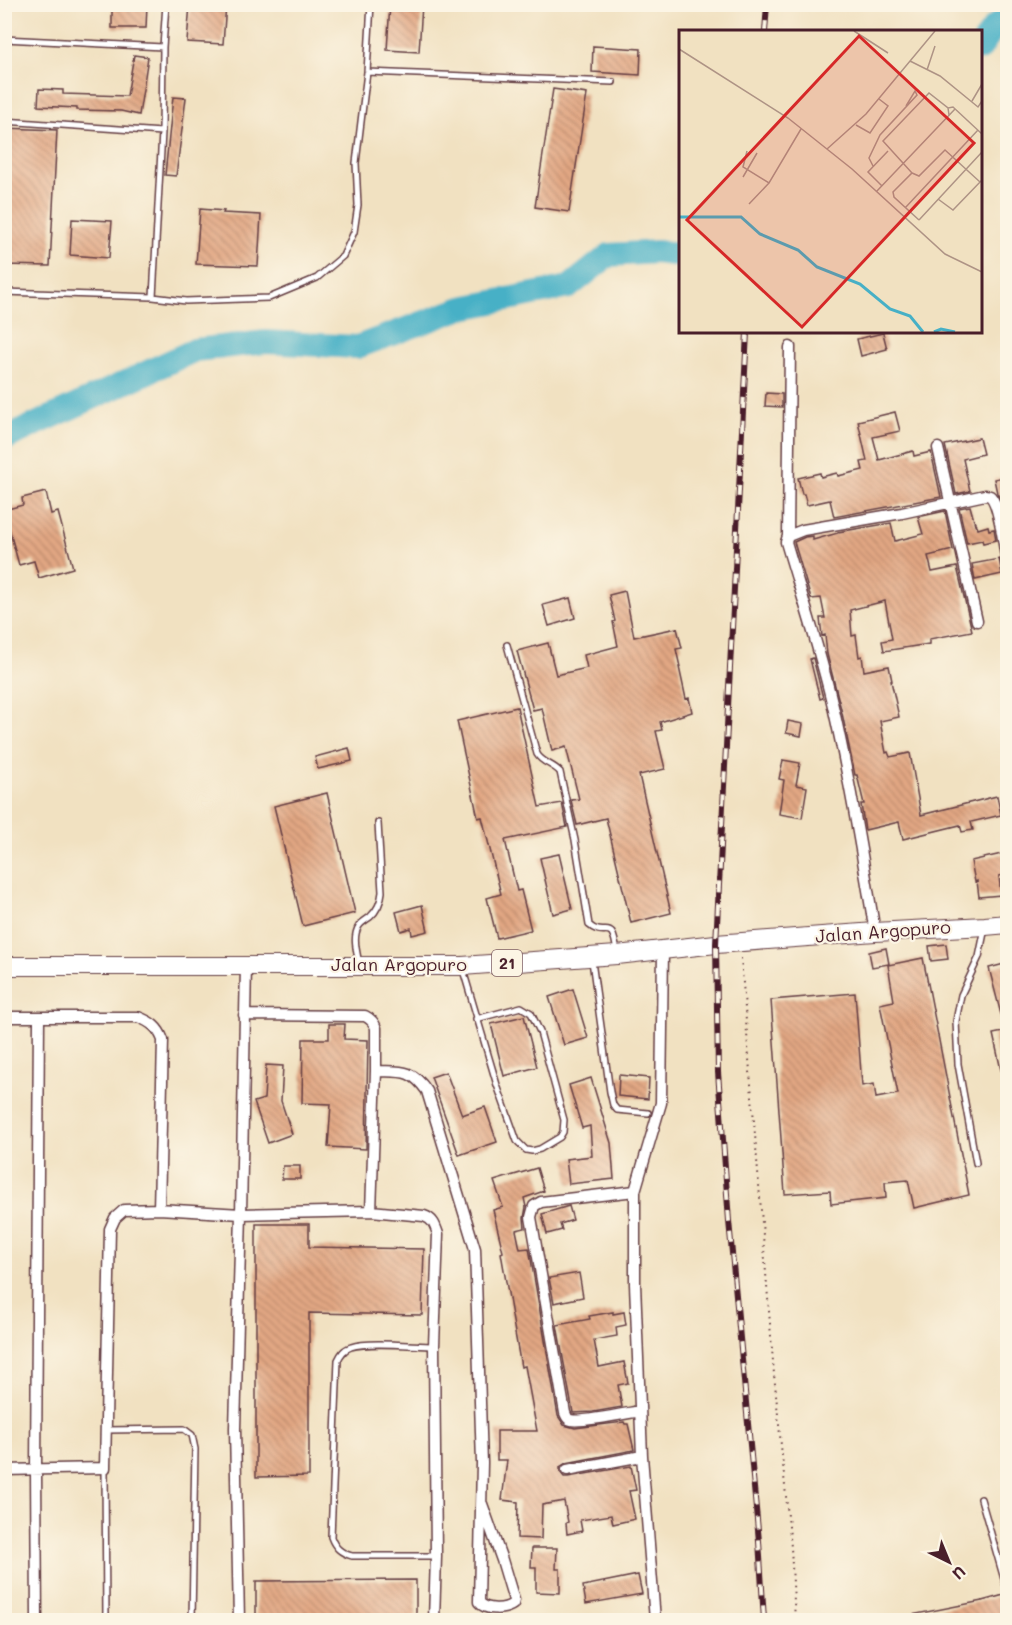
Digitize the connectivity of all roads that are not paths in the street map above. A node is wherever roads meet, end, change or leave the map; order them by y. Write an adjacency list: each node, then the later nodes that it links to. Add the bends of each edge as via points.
1 (166, 4): 4 (lane)
2 (371, 4): 5 (lane)
3 (4, 39): 4 (lane)
4 (163, 47): 8 (lane)
5 (367, 72): 6 (lane); 10 (lane, via 356,162 358,205 354,232 343,256 317,278 268,298 186,301)
6 (613, 82)
7 (4, 121): 8 (lane)
8 (162, 132): 10 (lane)
9 (4, 292): 10 (lane)
10 (153, 297)
11 (790, 347): 14 (street)
12 (938, 448): 13 (street)
13 (951, 502): 14 (street); 15 (street, via 990,496 998,514); 16 (street)
14 (788, 536): 21 (street, via 786,542 835,714)
15 (1008, 569)
16 (977, 621)
17 (507, 645): 23 (lane, via 537,754 560,772 589,925 613,933)
18 (378, 824): 25 (lane, via 381,901 357,932)
19 (1008, 924): 20 (highway, Jalan Argopuro / 21)
20 (985, 926): 21 (highway, Jalan Argopuro / 21); 35 (lane, via 979,957 956,1021 958,1064)
21 (875, 932): 22 (highway, Jalan Argopuro / 21)
22 (663, 950): 23 (highway, Jalan Argopuro / 21); 36 (street, via 661,1103)
23 (617, 955): 24 (highway, Jalan Argopuro / 21)
24 (592, 957): 28 (highway, Jalan Argopuro / 21); 34 (lane, via 613,1105 618,1110)
25 (359, 965): 27 (highway, Jalan Argopuro / 21); 28 (highway, Jalan Argopuro / 21)
26 (4, 966): 27 (highway, Jalan Argopuro / 21)
27 (246, 966): 29 (street)
28 (462, 966): 32 (lane)
29 (244, 1015): 33 (street, via 370,1018 376,1028); 39 (street)
30 (4, 1017): 31 (street)
31 (39, 1017): 37 (street, via 138,1017 159,1029 163,1040); 46 (street)
32 (477, 1018): 32 (lane, via 517,1141 526,1150 540,1149 560,1137 564,1120 540,1032 531,1013 521,1007)
33 (376, 1071): 38 (street); 49 (street, via 408,1072 427,1091 475,1249)
34 (648, 1113)
35 (976, 1163)
36 (635, 1191): 41 (street); 41 (street, via 541,1202 534,1206 531,1217 567,1418 585,1420)
37 (159, 1209): 39 (street); 42 (street, via 124,1210 110,1229)
38 (371, 1211): 39 (street); 40 (street, via 424,1216 435,1225 438,1233)
39 (241, 1214): 55 (street, via 235,1429)
40 (434, 1346): 50 (street); 50 (lane, via 362,1344 341,1353 331,1537 334,1545 352,1556)
41 (640, 1411): 43 (street)
42 (105, 1430): 44 (street); 54 (lane, via 184,1429 192,1435)
43 (642, 1456): 47 (street); 57 (street)
44 (105, 1468): 46 (street); 53 (lane)
45 (4, 1470): 46 (street)
46 (36, 1470): 52 (street)
47 (567, 1470)
48 (981, 1499): 51 (lane)
49 (482, 1504): 49 (street, via 479,1602 482,1607 506,1608 514,1600)
50 (436, 1556): 56 (street)
51 (1008, 1593)
52 (37, 1620)
53 (106, 1620)
54 (192, 1620)
55 (239, 1620)
56 (434, 1620)
57 (655, 1620)

